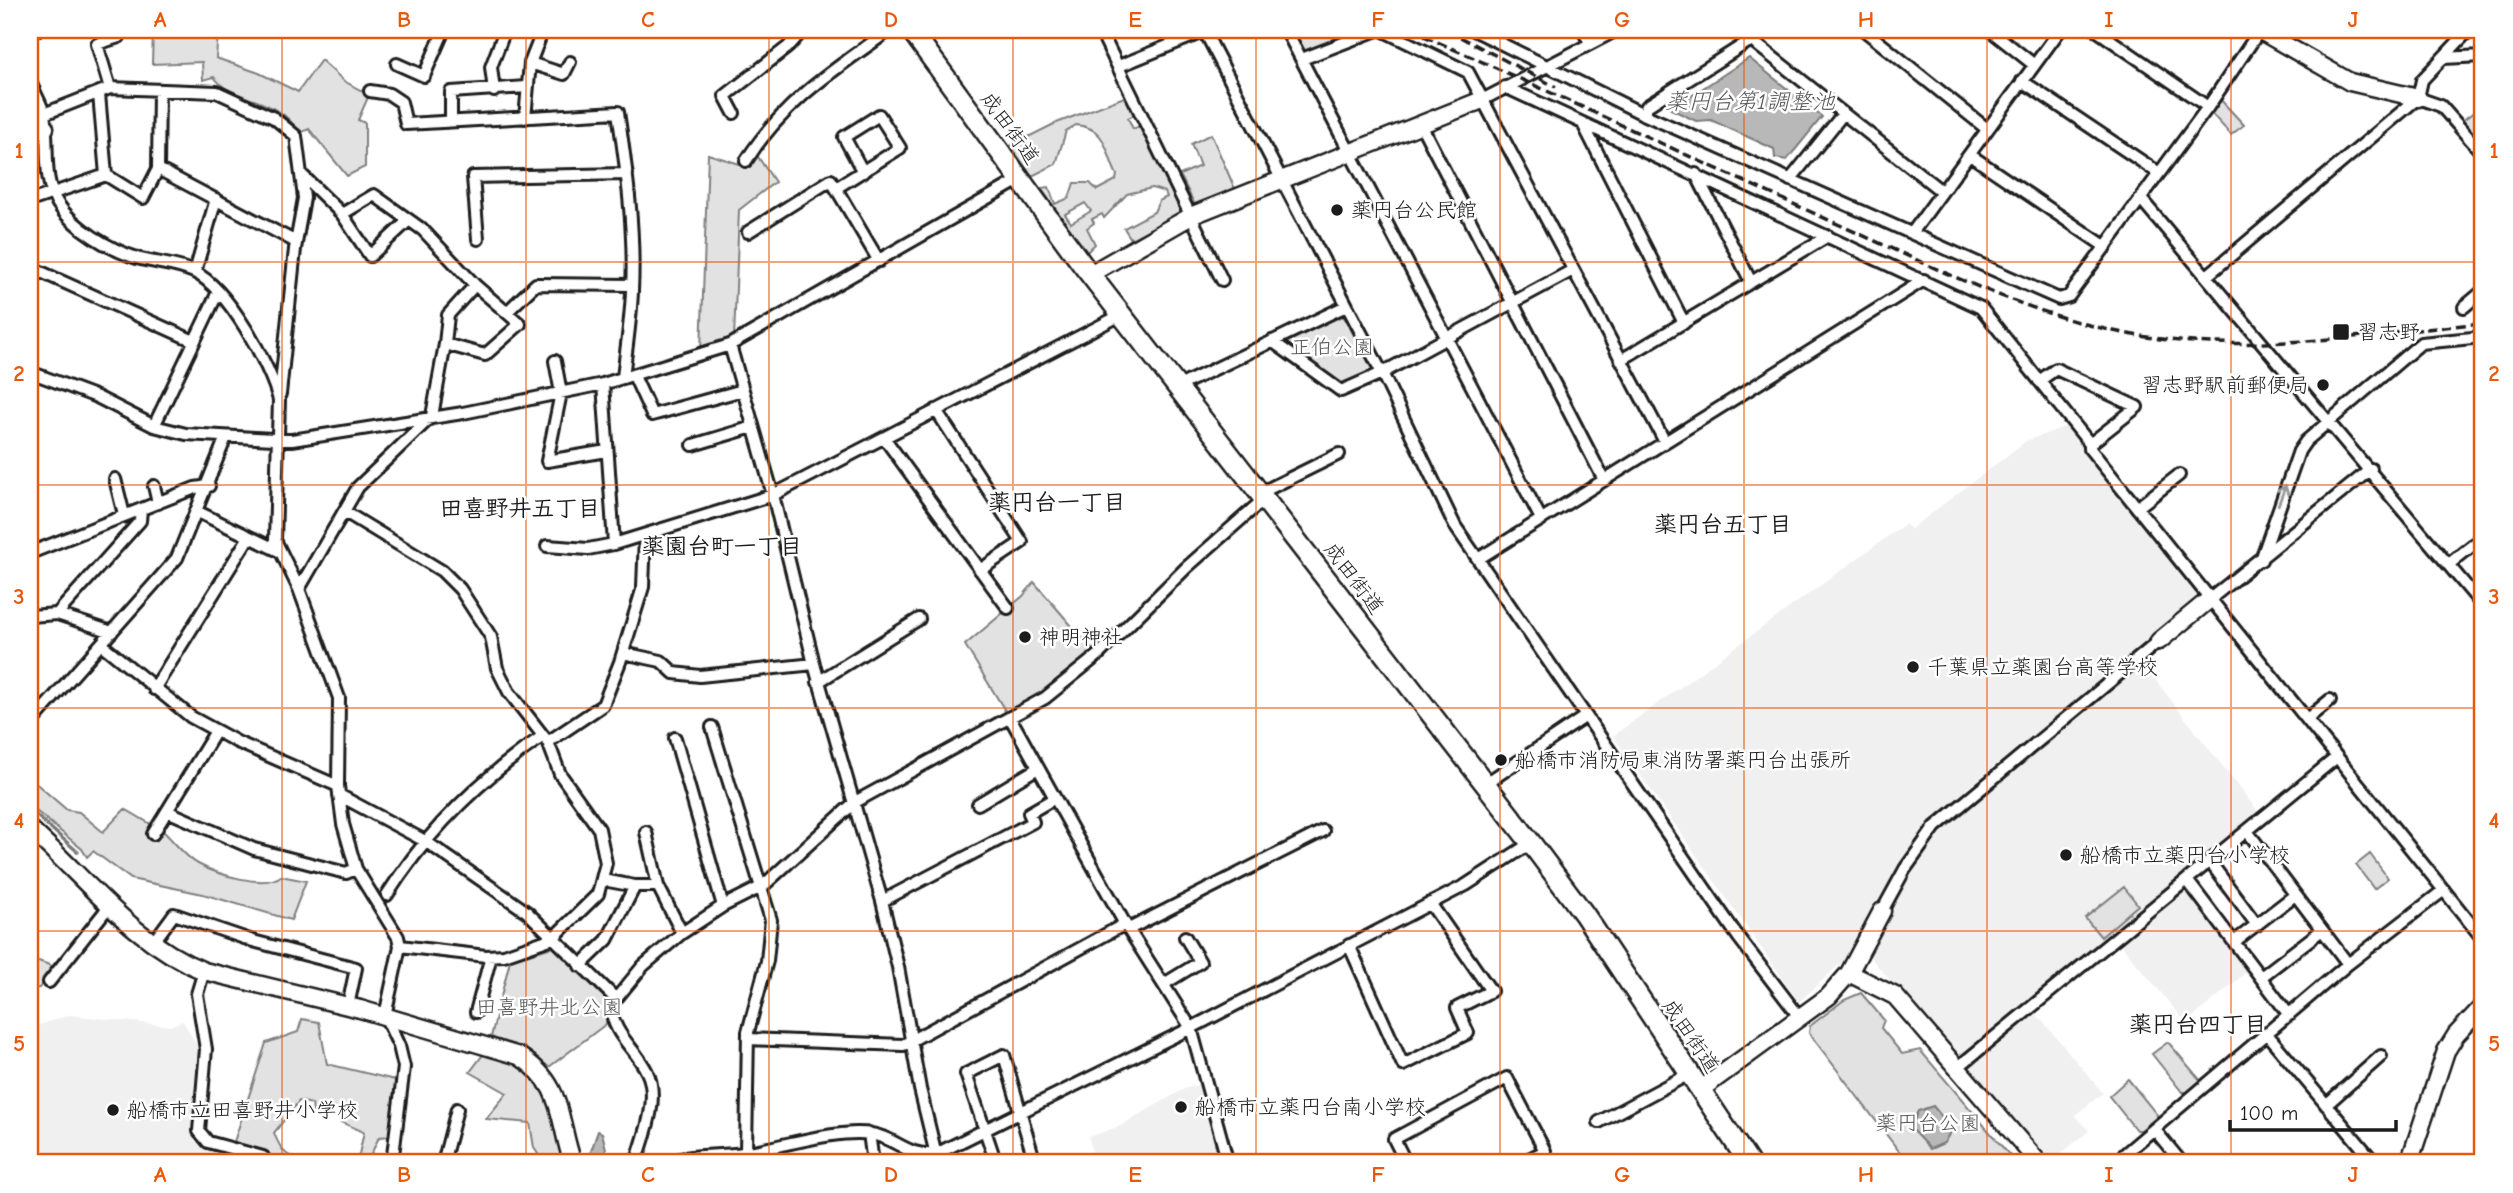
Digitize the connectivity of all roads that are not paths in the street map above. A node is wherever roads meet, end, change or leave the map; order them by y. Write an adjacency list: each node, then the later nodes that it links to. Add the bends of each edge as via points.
1 (37, 30): 23 (street)
2 (444, 30): 32 (street, via 424,76)
3 (505, 30): 43 (street, via 491,67)
4 (543, 30): 31 (street)
5 (803, 30): 48 (street, via 726,96)
6 (890, 30): 60 (street, via 803,92)
7 (911, 30): 68 (highway, 成田街道)
8 (1100, 30): 34 (street)
9 (1286, 30): 29 (street)
10 (1377, 30): 29 (street)
11 (1382, 30): 46 (street, via 1463,67)
12 (1474, 30): 35 (street)
13 (1582, 30): 26 (street)
14 (1617, 30): 26 (street)
15 (1762, 30): 25 (street)
16 (1864, 30): 56 (street)
17 (1990, 30): 33 (street)
18 (2060, 30): 33 (street)
19 (2096, 30): 47 (street)
20 (2259, 30): 45 (street, via 2350,82); 47 (street)
21 (2469, 30): 28 (street)
22 (1204, 31): 34 (street); 69 (street)
23 (30, 33)
24 (119, 37): 40 (street, via 97,44)
25 (1751, 40): 49 (street, via 1647,106); 50 (street)
26 (1591, 43): 35 (street)
27 (2483, 56): 28 (street)
28 (2443, 58): 45 (street, via 2422,80)
29 (1302, 60): 57 (street)
30 (569, 62): 31 (street, via 564,74)
31 (530, 63): 38 (street)
32 (397, 64)
33 (2034, 64): 37 (street)
34 (1119, 66): 78 (street)
35 (1545, 67): 39 (street); 49 (street)
36 (30, 80): 53 (street)
37 (2022, 81): 56 (street); 63 (street)
38 (527, 87): 43 (street); 51 (street)
39 (1505, 87): 46 (street); 54 (street)
40 (110, 89): 41 (street); 44 (street)
41 (159, 90): 61 (street); 64 (street, via 217,92 274,118 296,136)
42 (370, 91): 52 (street, via 389,94 401,102 406,124)
43 (494, 91): 52 (street, via 451,92)
44 (99, 94): 53 (street); 67 (street)
45 (2418, 98): 58 (street, via 2441,106); 91 (street)
46 (1482, 100): 55 (street); 88 (street)
47 (2208, 107): 63 (street)
48 (734, 113)
49 (1643, 114): 70 (street)
50 (1843, 114): 70 (street); 72 (street)
51 (525, 118): 52 (street); 65 (street, via 618,112)
52 (452, 121)
53 (40, 123): 73 (street)
54 (1583, 124): 66 (street); 104 (street)
55 (1421, 125): 57 (street); 99 (street)
56 (1987, 129): 59 (street)
57 (1350, 152): 69 (street); 106 (street)
58 (2483, 154)
59 (1970, 155): 72 (street); 85 (street)
60 (746, 161)
61 (158, 169): 67 (street, via 143,198); 74 (street)
62 (863, 172): 62 (street, via 844,138 879,115 901,148); 71 (street)
63 (2159, 173): 75 (street)
64 (301, 174): 77 (street); 84 (street, via 304,198)
65 (627, 174): 83 (street, via 473,177); 96 (street)
66 (1696, 174): 82 (street); 94 (street)
67 (106, 175): 73 (street)
68 (1019, 180): 86 (street); 90 (highway, 成田街道)
69 (1282, 180): 78 (street); 100 (street)
70 (1790, 180): 81 (street)
71 (836, 188): 80 (street, via 831,180); 86 (street)
72 (1941, 191): 81 (street)
73 (52, 193): 76 (street); 89 (street, via 60,207 91,234 134,257)
74 (216, 199): 84 (street); 89 (street)
75 (2141, 199): 85 (street); 91 (street)
76 (30, 201)
77 (342, 214): 79 (street, via 374,195); 79 (street, via 370,256)
78 (1193, 215): 90 (street); 93 (street)
79 (409, 220): 95 (street)
80 (748, 232)
81 (1912, 233): 85 (street, via 2059,299 2069,296)
82 (1828, 236): 92 (street); 94 (street)
83 (478, 239)
84 (296, 242): 121 (street)
85 (2106, 247)
86 (878, 261): 110 (street)
87 (30, 267): 107 (street)
88 (1573, 270): 99 (street); 111 (street)
89 (195, 272): 98 (street)
90 (1090, 274): 103 (highway, 成田街道)
91 (2208, 275): 124 (street)
92 (1924, 279): 116 (street, via 1981,308); 130 (street)
93 (1222, 280)
94 (1751, 282): 104 (street)
95 (475, 285): 102 (street); 109 (street, via 448,315)
96 (632, 285): 102 (street, via 536,284); 115 (street)
97 (2483, 290): 101 (street)
98 (218, 292): 107 (street); 121 (street, via 245,329)
99 (1513, 303): 106 (street); 138 (street)
100 (1346, 306): 108 (street); 114 (street)
101 (2464, 307)
102 (506, 312): 109 (street, via 520,324 485,355)
103 (1121, 315): 118 (highway, 成田街道); 122 (street)
104 (1684, 323): 111 (street)
105 (2483, 337): 124 (street, via 2421,343)
106 (1447, 338): 114 (street); 149 (street)
107 (194, 341): 125 (street)
108 (1272, 341): 114 (street, via 1341,391); 118 (street)
109 (445, 344): 123 (street)
110 (730, 345): 115 (street); 119 (street)
111 (1621, 360): 130 (street)
112 (555, 361): 120 (street)
113 (30, 372): 125 (street)
114 (1382, 373): 157 (street, via 1455,526)
115 (629, 377): 117 (street); 119 (street, via 652,415)
116 (2039, 381): 131 (street); 131 (street, via 2056,369 2137,407)
117 (603, 384): 120 (street); 133 (street)
118 (1177, 387): 142 (highway, 成田街道)
119 (743, 390): 126 (street)
120 (561, 393): 123 (street); 133 (street, via 547,461)
121 (279, 400): 128 (street)
122 (936, 410): 129 (street); 160 (street, via 1021,542)
123 (432, 416): 128 (street); 147 (street, via 358,486)
124 (2329, 420): 135 (street); 158 (street, one-way to 124, via 2299,451)
125 (154, 426): 127 (street)
126 (753, 427): 132 (street); 141 (street)
127 (226, 438): 128 (street); 140 (street)
128 (278, 439): 155 (street, via 275,540)
129 (885, 439): 141 (street); 160 (street)
130 (1665, 442): 138 (street)
131 (2090, 443): 144 (street, via 2090,449)
132 (693, 445)
133 (607, 451): 153 (street)
134 (1339, 454): 142 (street)
135 (2371, 469): 158 (street); 159 (street)
136 (2179, 474): 144 (street)
137 (115, 480): 148 (street)
138 (1604, 480): 149 (street)
139 (154, 486): 143 (street)
140 (209, 486): 143 (street); 146 (street)
141 (773, 495): 150 (street); 172 (street)
142 (1262, 496): 177 (street, via 1097,656); 186 (highway, 成田街道)
143 (158, 503): 145 (street)
144 (2137, 508): 162 (street)
145 (141, 509): 148 (street); 165 (street, via 140,521)
146 (198, 512): 151 (street); 168 (street, via 177,558)
147 (345, 512): 161 (street); 183 (street, via 442,571 460,589 491,638 497,668 509,692)
148 (124, 515): 156 (street)
149 (1541, 519): 157 (street)
150 (645, 536): 153 (street); 171 (street, via 643,587)
151 (249, 537): 155 (street); 174 (street)
152 (2483, 537): 159 (street)
153 (614, 544): 154 (street, via 588,550)
154 (547, 545)
155 (281, 552): 161 (street)
156 (30, 553)
157 (1478, 559): 176 (street)
158 (2261, 560): 162 (street)
159 (2449, 564): 163 (street)
160 (980, 570): 164 (street)
161 (299, 589): 187 (street, via 339,698)
162 (2210, 599): 169 (street); 178 (street)
163 (2483, 606)
164 (1008, 608)
165 (57, 614): 166 (street); 168 (street)
166 (30, 616)
167 (919, 620): 173 (street)
168 (112, 632): 170 (street)
169 (2159, 641): 213 (street, via 1935,827)
170 (101, 644): 174 (street); 179 (street)
171 (623, 653): 172 (street, via 660,661 674,673 700,676); 183 (street, via 603,705)
172 (814, 664): 173 (street)
173 (818, 681): 189 (street)
174 (154, 689): 181 (street)
175 (2330, 700): 178 (street)
176 (1586, 716): 186 (street); 239 (street, via 1739,938)
177 (1011, 719): 185 (street); 189 (street)
178 (2307, 719): 184 (street)
179 (30, 724)
180 (712, 727): 205 (street)
181 (216, 731): 187 (street); 191 (street)
182 (675, 738): 212 (street)
183 (546, 739): 197 (street, via 485,777); 201 (street, via 560,774 599,829 606,863)
184 (2337, 757): 194 (street); 206 (street)
185 (1038, 768): 188 (street); 190 (street)
186 (1485, 784): 198 (highway, 成田街道)
187 (338, 790): 197 (street); 200 (street)
188 (1055, 798): 209 (street, via 1029,813 1034,822); 215 (street)
189 (855, 802): 205 (street); 209 (street)
190 (978, 804)
191 (167, 811): 196 (street); 200 (street, via 254,849 346,873)
192 (30, 829): 211 (street)
193 (1324, 831): 215 (street)
194 (2247, 831): 199 (street); 208 (street)
195 (646, 832): 204 (street)
196 (153, 834)
197 (425, 841): 207 (street); 219 (street, via 527,912)
198 (1531, 843): 210 (street); 246 (highway, 成田街道, via 1584,914)
199 (2210, 862): 202 (street); 214 (street)
200 (356, 869): 224 (street)
201 (603, 880): 203 (street); 219 (street, via 587,907)
202 (2187, 880): 221 (street); 245 (street)
203 (635, 886): 204 (street); 227 (street, via 607,940)
204 (658, 886): 217 (street)
205 (762, 886): 212 (street); 242 (street, via 771,920 770,945)
206 (2444, 890): 220 (street); 226 (street)
207 (387, 895)
208 (2295, 895): 214 (street); 216 (street)
209 (882, 901): 243 (street)
210 (1430, 903): 223 (street); 223 (street, via 1491,991 1457,1009 1468,1033 1402,1065)
211 (110, 905): 222 (street); 231 (street)
212 (723, 906): 217 (street)
213 (1881, 911): 229 (street)
214 (2256, 925): 221 (street)
215 (1128, 926): 232 (street); 243 (street)
216 (2322, 930): 226 (street); 230 (street)
217 (682, 933): 233 (street)
218 (1185, 937): 232 (street, via 1199,962)
219 (553, 938): 225 (street); 227 (street)
220 (2483, 939)
221 (2234, 942): 230 (street)
222 (152, 944): 228 (street); 234 (street, via 174,914 356,968)
223 (1349, 944): 240 (street)
224 (400, 946): 225 (street); 237 (street)
225 (491, 956): 235 (street)
226 (2348, 964): 236 (street)
227 (580, 966): 233 (street)
228 (204, 971): 234 (street); 258 (street, via 197,994 206,1049 199,1131 208,1142 263,1157)
229 (1849, 973): 239 (street); 245 (street, via 1895,996)
230 (2261, 977): 236 (street)
231 (49, 982)
232 (1164, 984): 240 (street)
233 (615, 998): 263 (street, via 611,1006 614,1027 650,1078 649,1124)
234 (348, 1006): 237 (street)
235 (476, 1012)
236 (2289, 1014): 241 (street)
237 (385, 1016): 259 (street, via 404,1066); 262 (street, via 507,1051 531,1063 558,1099)
238 (2480, 1016): 276 (street, via 2446,1051)
239 (1801, 1019): 247 (street)
240 (1191, 1028): 250 (street); 268 (street)
241 (2267, 1034): 248 (street); 253 (street)
242 (748, 1039): 243 (street, via 903,1045); 255 (street)
243 (912, 1041): 256 (street)
244 (2381, 1056): 248 (street)
245 (1958, 1068): 272 (street)
246 (1689, 1074): 247 (highway, 成田街道); 251 (street)
247 (1700, 1090): 271 (highway, 成田街道)
248 (2326, 1105): 275 (street)
249 (457, 1109): 261 (street)
250 (1022, 1111): 252 (street); 252 (street, via 1004,1055 966,1074); 267 (street)
251 (1599, 1122)
252 (986, 1128): 256 (street); 266 (street)
253 (2154, 1129): 273 (street); 274 (street)
254 (869, 1133): 255 (street); 256 (street, via 905,1151); 265 (street)
255 (741, 1156): 257 (street)
256 (937, 1159)
257 (682, 1160): 264 (street)
258 (265, 1163)
259 (392, 1163)
260 (427, 1163): 261 (street)
261 (440, 1163)
262 (573, 1163)
263 (636, 1163)
264 (669, 1163)
265 (873, 1163)
266 (996, 1163)
267 (1035, 1163)
268 (1228, 1163)
269 (1406, 1163): 270 (street, via 1394,1139 1507,1078 1545,1151)
270 (1521, 1163)
271 (1749, 1163)
272 (2039, 1163)
273 (2114, 1163)
274 (2182, 1163)
275 (2375, 1163)
276 (2409, 1163)

